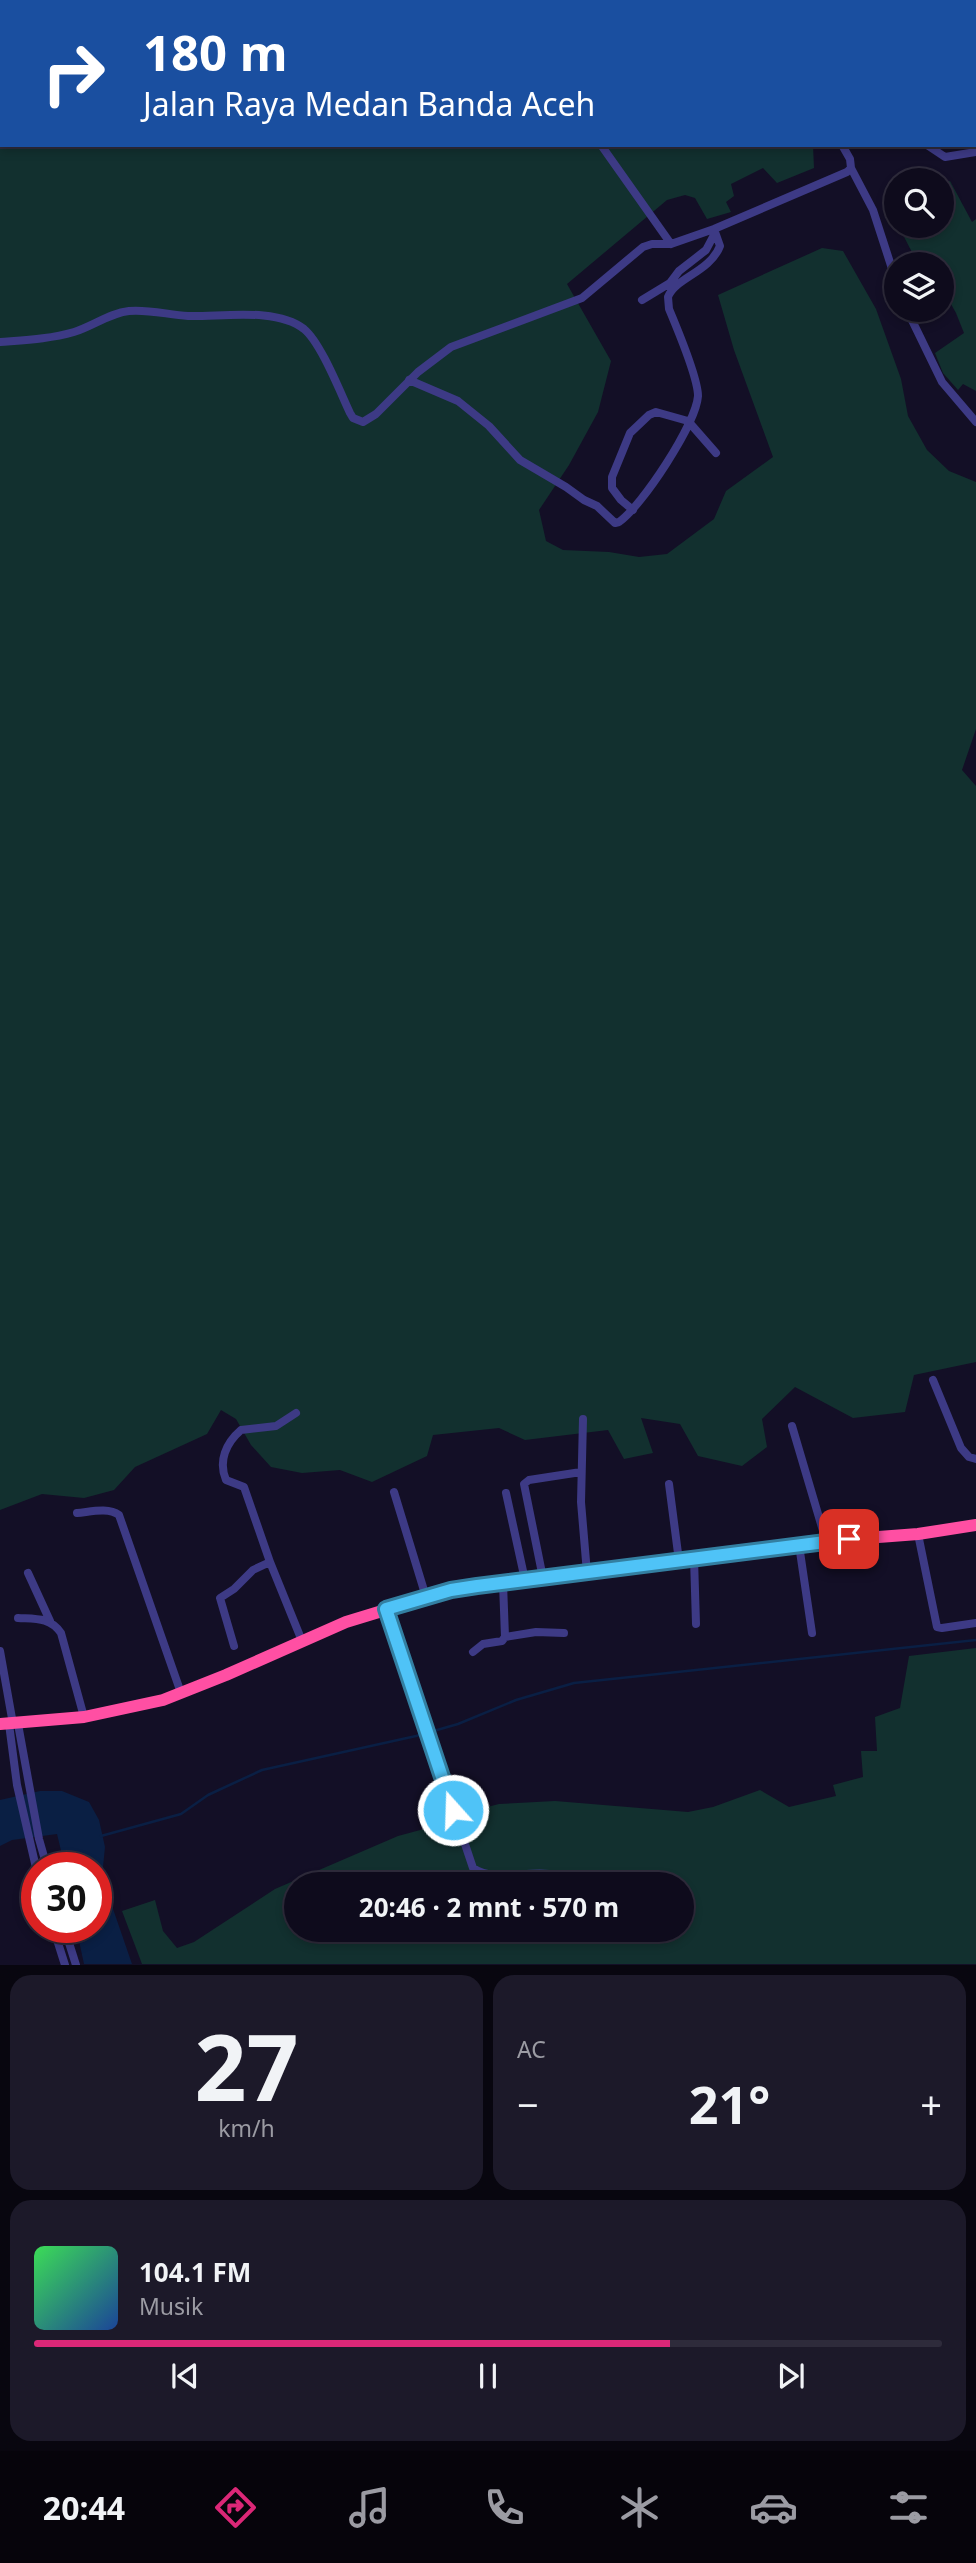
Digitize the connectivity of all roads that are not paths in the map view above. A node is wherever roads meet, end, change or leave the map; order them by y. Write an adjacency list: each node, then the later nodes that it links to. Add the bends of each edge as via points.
1 (602, 147): 7 (street)
2 (843, 147): 5 (street)
3 (931, 147): 4 (street, via 945,158)
4 (976, 152)
5 (851, 168): 6 (street); 8 (street, via 873,210)
6 (715, 231): 7 (street); 9 (street, via 706,250 668,285); 13 (street, via 720,246 716,254 668,297 697,386 696,409)
7 (671, 244): 12 (street, via 643,247 582,298 451,347)
8 (887, 252)
9 (642, 299)
10 (913, 322): 14 (street, via 942,382)
11 (0, 342): 12 (street, via 75,332 130,311 246,314 290,322 308,333 357,421 369,419)
12 (409, 380): 16 (street, via 458,401 520,460 597,506 615,523)
13 (688, 421): 15 (street); 16 (street, via 664,468); 16 (street, via 656,412 630,433 614,465 612,488)
14 (976, 422)
15 (716, 453)
16 (633, 510)
17 (933, 1380): 21 (street, via 961,1448)
18 (296, 1413): 33 (street, via 276,1426 241,1430 230,1441 223,1460 226,1480 244,1488)
19 (583, 1419): 22 (street)
20 (792, 1426): 29 (street)
21 (976, 1459)
22 (581, 1472): 35 (street); 36 (street, via 524,1484)
23 (669, 1484): 32 (street)
24 (394, 1492): 39 (street)
25 (506, 1493): 37 (street)
26 (77, 1513): 52 (street, via 119,1515)
27 (976, 1525): 28 (highway)
28 (918, 1534): 29 (highway); 43 (street, via 937,1627)
29 (826, 1541): 30 (highway)
30 (799, 1545): 31 (highway); 46 (street)
31 (694, 1558): 32 (highway); 44 (street)
32 (679, 1561): 35 (highway)
33 (270, 1562): 48 (street); 49 (street, via 220,1598)
34 (28, 1573): 42 (street)
35 (587, 1573): 36 (highway)
36 (543, 1578): 37 (highway)
37 (525, 1580): 38 (highway)
38 (503, 1583): 39 (highway); 47 (street)
39 (426, 1597): 40 (highway)
40 (386, 1609): 48 (highway); 57 (street, via 471,1866)
41 (18, 1618): 42 (street)
42 (50, 1621): 53 (street, via 61,1633)
43 (976, 1623)
44 (696, 1624)
45 (564, 1633): 47 (street)
46 (812, 1633)
47 (505, 1637): 51 (street)
48 (302, 1641): 52 (highway)
49 (234, 1646)
50 (0, 1651): 54 (street)
51 (473, 1652)
52 (181, 1693): 53 (highway)
53 (84, 1717): 54 (highway)
54 (10, 1724): 55 (street); 56 (street, via 29,1783)
55 (31, 1852)
56 (43, 1852)
57 (483, 1872)
58 (58, 1943): 60 (street)
59 (69, 1943): 61 (street)
60 (65, 1965)
61 (76, 1965)

